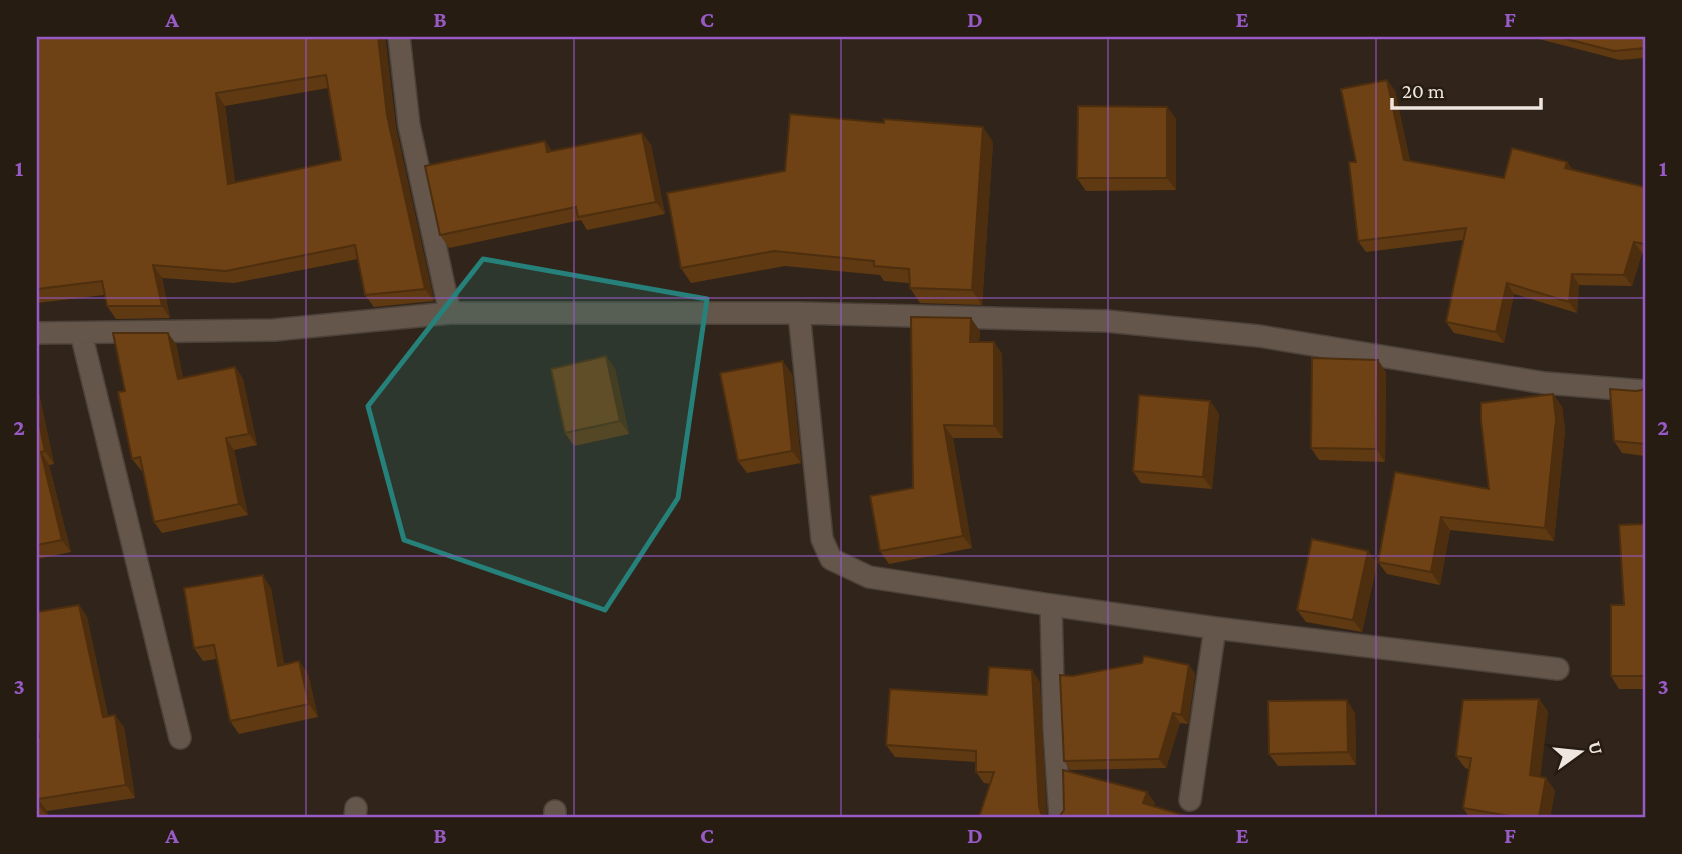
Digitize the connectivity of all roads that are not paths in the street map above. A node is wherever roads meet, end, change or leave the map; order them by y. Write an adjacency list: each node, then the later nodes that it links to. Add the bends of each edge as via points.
1 (399, 37): 2 (street, via 409,125)
2 (450, 313): 3 (street); 5 (street, via 274,330)
3 (799, 313): 6 (street, via 1106,321 1259,336 1545,383); 7 (street, via 822,539 831,559 869,577)
4 (37, 333): 5 (street)
5 (82, 333): 10 (street)
6 (1645, 391)
7 (1051, 605): 8 (street); 12 (street)
8 (1215, 628): 9 (street); 11 (street)
9 (1558, 669)
10 (180, 738)
11 (1190, 800)
12 (1060, 817)

